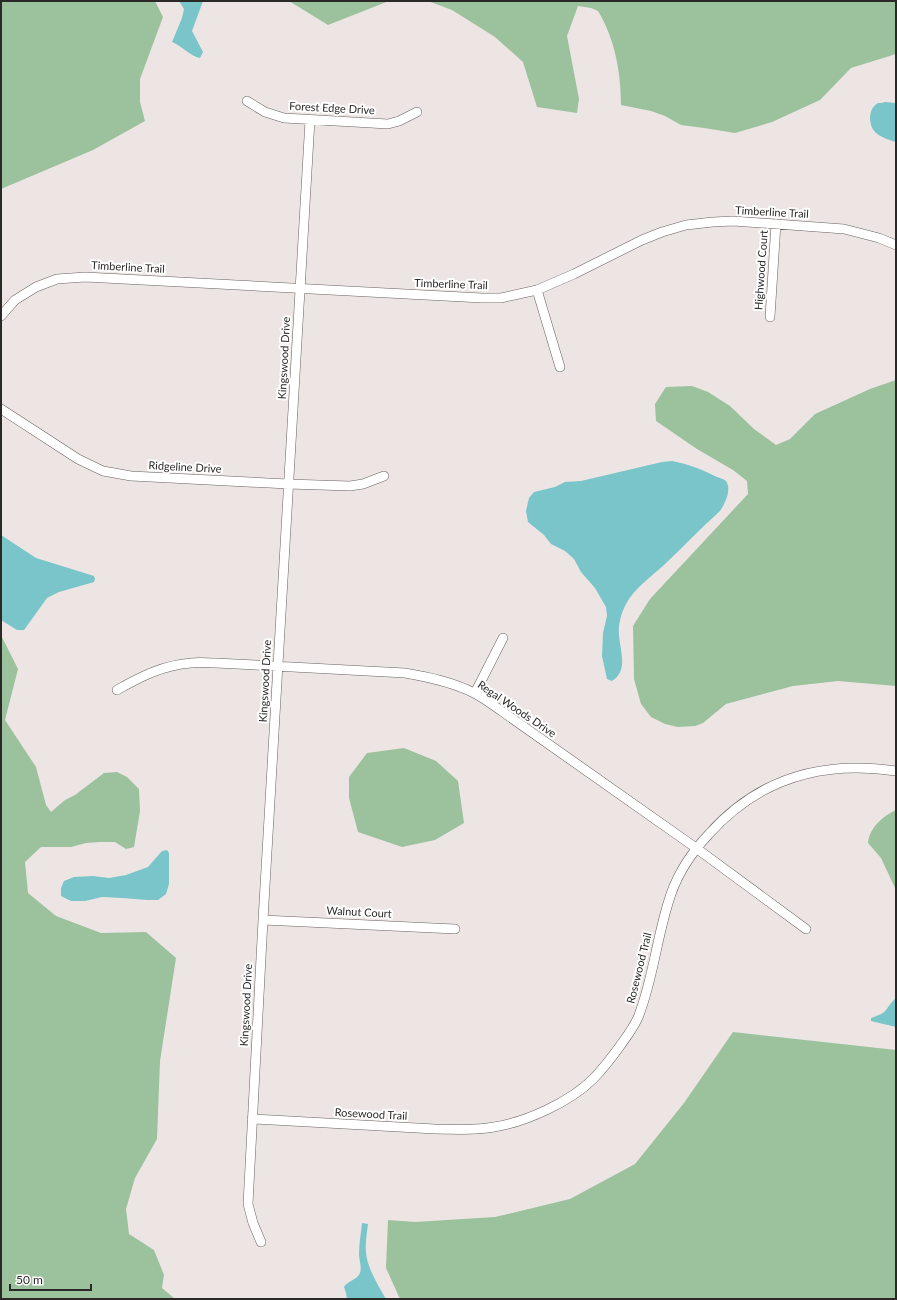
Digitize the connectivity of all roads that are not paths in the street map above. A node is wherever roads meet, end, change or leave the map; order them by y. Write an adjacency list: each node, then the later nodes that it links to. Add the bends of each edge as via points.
1 (247, 101): 3 (street, Forest Edge Drive, via 265,112 284,118)
2 (417, 112): 3 (street, Forest Edge Drive, via 388,124)
3 (310, 120): 6 (street, Kingswood Drive)
4 (776, 224): 5 (street, Timberline Trail, via 844,229); 7 (street, Timberline Trail, via 713,222 686,225 642,240); 9 (street, Highwood Court)
5 (896, 245)
6 (300, 289): 7 (street, Timberline Trail, via 482,298 501,298); 8 (street, Timberline Trail, via 85,277 57,279 36,287 15,300); 13 (street, Kingswood Drive)
7 (537, 290): 10 (street)
8 (1, 316)
9 (770, 317)
10 (560, 367)
11 (1, 409): 13 (street, Ridgeline Drive, via 78,459 102,471 131,476)
12 (384, 476): 13 (street, Ridgeline Drive, via 350,486)
13 (288, 484): 15 (street, Kingswood Drive)
14 (503, 638): 17 (street)
15 (278, 666): 16 (street, Regal Woods Drive, via 191,663 156,670); 17 (street, Regal Woods Drive, via 405,673 458,686); 20 (street, Kingswood Drive)
16 (117, 690)
17 (475, 693): 19 (street, Regal Woods Drive)
18 (896, 771): 19 (street, Rosewood Trail, via 869,767 839,768 802,774 781,782 754,794 723,818)
19 (696, 848): 22 (street, Regal Woods Drive); 23 (street, Rosewood Trail, via 684,865 671,894 638,1017 610,1060 592,1080 566,1100 529,1118 494,1127 464,1129)
20 (263, 920): 21 (street, Walnut Court); 23 (street, Kingswood Drive)
21 (455, 929)
22 (806, 929)
23 (252, 1119): 24 (street, Kingswood Drive, via 248,1204)
24 (261, 1242)

